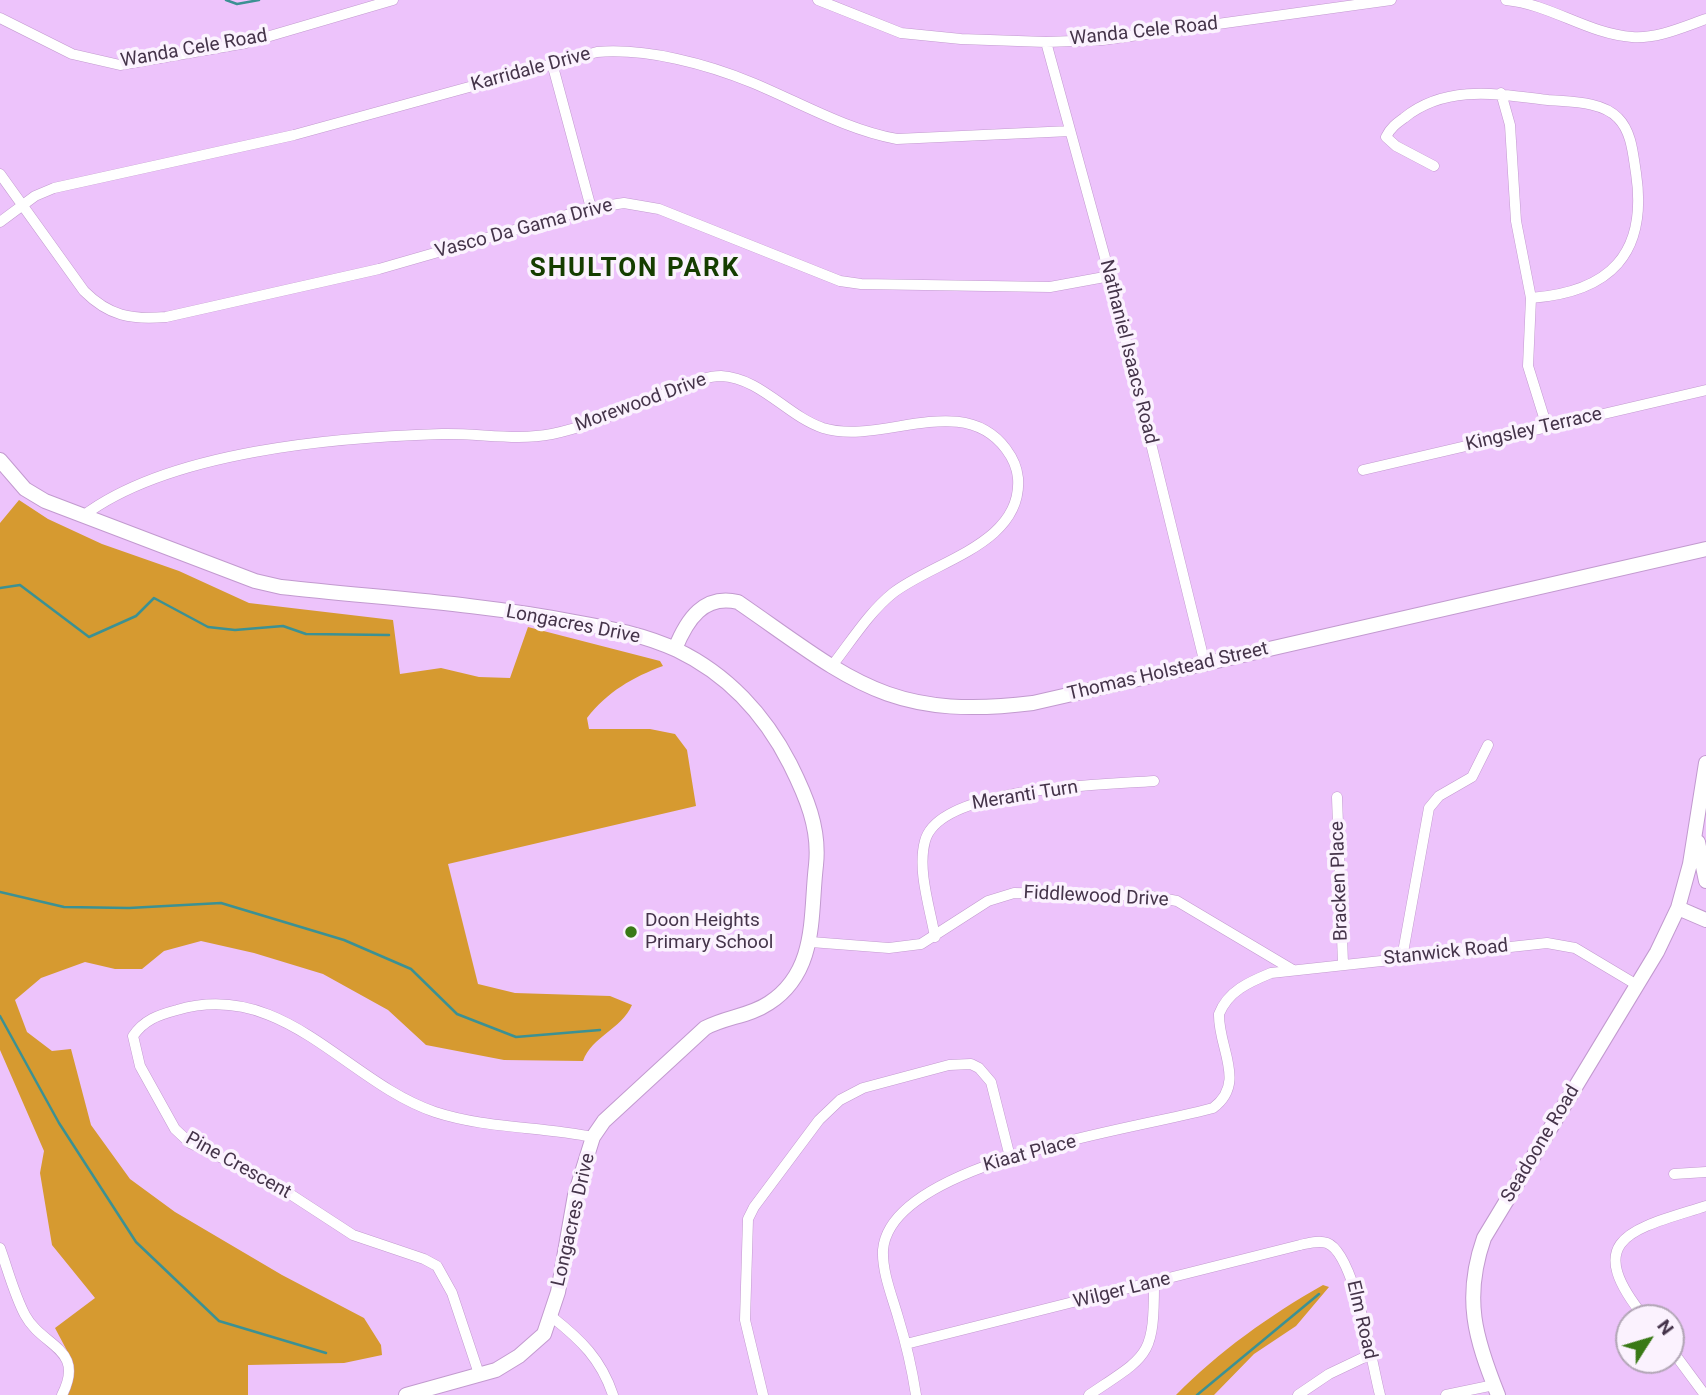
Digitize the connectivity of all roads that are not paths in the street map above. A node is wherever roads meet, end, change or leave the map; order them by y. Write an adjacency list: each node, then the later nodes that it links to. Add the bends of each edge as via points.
1 (393, 0): 5 (street, Wanda Cele Road, via 246,43 120,65 72,54)
2 (818, 0): 7 (street, Wanda Cele Road, via 901,33)
3 (1391, 0): 7 (street, Wanda Cele Road, via 1102,40)
4 (1506, 0): 6 (street, via 1632,37 1653,36)
5 (0, 18)
6 (1706, 19)
7 (1046, 42): 10 (street, Nathaniel Isaacs Road)
8 (552, 64): 10 (street, Karridale Drive, via 597,52 641,53 751,82 872,134 897,139); 13 (street, Karridale Drive, via 294,135 54,188); 14 (street)
9 (1501, 93): 11 (street, via 1443,98 1410,113 1388,132 1390,142); 17 (street, via 1510,125 1516,221); 17 (street, via 1603,108 1620,120 1632,146 1639,214 1626,256 1587,286)
10 (1070, 131): 16 (street, Nathaniel Isaacs Road)
11 (1434, 166)
12 (0, 174): 13 (street, Vasco Da Gama Drive)
13 (22, 205): 14 (street, Vasco Da Gama Drive, via 98,305 114,314 144,319 379,269); 15 (street, Karridale Drive)
14 (591, 208): 16 (street, Vasco Da Gama Drive, via 624,203 659,209 840,281 861,284 1050,287)
15 (0, 222)
16 (1110, 276): 25 (street, Nathaniel Isaacs Road)
17 (1531, 298): 19 (street, via 1528,366)
18 (1706, 390): 19 (street, Kingsley Terrace)
19 (1547, 427): 21 (street, Kingsley Terrace)
20 (0, 460): 22 (street, Longacres Drive, via 25,489)
21 (1363, 470)
22 (83, 516): 24 (street, Longacres Drive, via 255,582 543,616 609,628); 26 (street, Morewood Drive, via 129,490 211,462 318,444 438,435 554,434 708,377 737,378 826,429 863,432 965,421 985,430 1012,457 1018,476 1012,511 985,540 892,594)
23 (1706, 549): 25 (street, Thomas Holstead Street)
24 (675, 649): 26 (street, Thomas Holstead Street, via 699,608 724,599 738,602); 36 (street, Longacres Drive, via 744,698 777,739 795,774 815,826)
25 (1205, 664): 26 (street, Thomas Holstead Street, via 1033,703 968,708 936,707 883,694)
26 (831, 667)
27 (1488, 745): 37 (street, via 1472,777 1439,796 1429,808)
28 (1706, 763): 31 (street, Seadoone Road)
29 (1154, 781): 35 (street, Meranti Turn, via 984,799 946,814 925,839 923,860)
30 (1337, 797): 38 (street, Bracken Place)
31 (1696, 830): 32 (street); 33 (street, Seadoone Road)
32 (1706, 881)
33 (1678, 908): 34 (street); 41 (street, Seadoone Road)
34 (1706, 920)
35 (935, 937): 36 (street, Fiddlewood Drive, via 910,947 889,948); 39 (street, Fiddlewood Drive, via 988,901 1014,894 1157,896 1185,905)
36 (811, 942): 42 (street, Longacres Drive, via 786,988 768,1004 705,1028 617,1108)
37 (1402, 958): 38 (street, Stanwick Road); 41 (street, Stanwick Road, via 1563,943)
38 (1343, 964): 39 (street, Stanwick Road)
39 (1293, 970): 40 (street, Stanwick Road, via 1271,972)
40 (1247, 984): 43 (street, Kiaat Place, via 1231,994 1219,1014 1232,1079 1223,1100 1213,1108)
41 (1637, 985): 56 (street, Seadoone Road, via 1484,1238 1471,1289 1478,1342)
42 (593, 1137): 51 (street, Longacres Drive, via 575,1195); 55 (street, Pine Crescent, via 472,1122 436,1112 404,1098 327,1046 235,1003 215,1002 163,1014 141,1025 133,1036 140,1066 175,1129 190,1143 267,1179 353,1235 437,1266 452,1293)
43 (1010, 1157): 52 (street, Kiaat Place, via 943,1182 922,1196 891,1230 883,1248 885,1272); 60 (street, via 991,1082 971,1064 949,1065 863,1087 830,1107 748,1219 745,1320)
44 (1706, 1172): 45 (street)
45 (1674, 1174)
46 (1706, 1206): 50 (street, via 1646,1226 1618,1247 1617,1280)
47 (0, 1248): 57 (street, via 33,1329 68,1359)
48 (1336, 1248): 49 (street, Wilger Lane, via 1316,1242); 53 (street, Elm Road, via 1350,1271)
49 (1154, 1284): 52 (street, Wilger Lane); 62 (street, via 1154,1329 1146,1349 1127,1370)
50 (1635, 1304)
51 (552, 1317): 55 (street, Longacres Drive, via 544,1334 527,1350 496,1370); 59 (street, via 587,1346)
52 (906, 1344): 61 (street, Kiaat Place)
53 (1369, 1355): 63 (street); 64 (street, Elm Road)
54 (1685, 1368): 66 (street)
55 (479, 1374): 58 (street, Longacres Drive)
56 (1496, 1390): 65 (street)
57 (62, 1395)
58 (408, 1395)
59 (613, 1395)
60 (763, 1395)
61 (916, 1395)
62 (1089, 1395)
63 (1298, 1395)
64 (1380, 1395)
65 (1446, 1395)
66 (1705, 1395)

